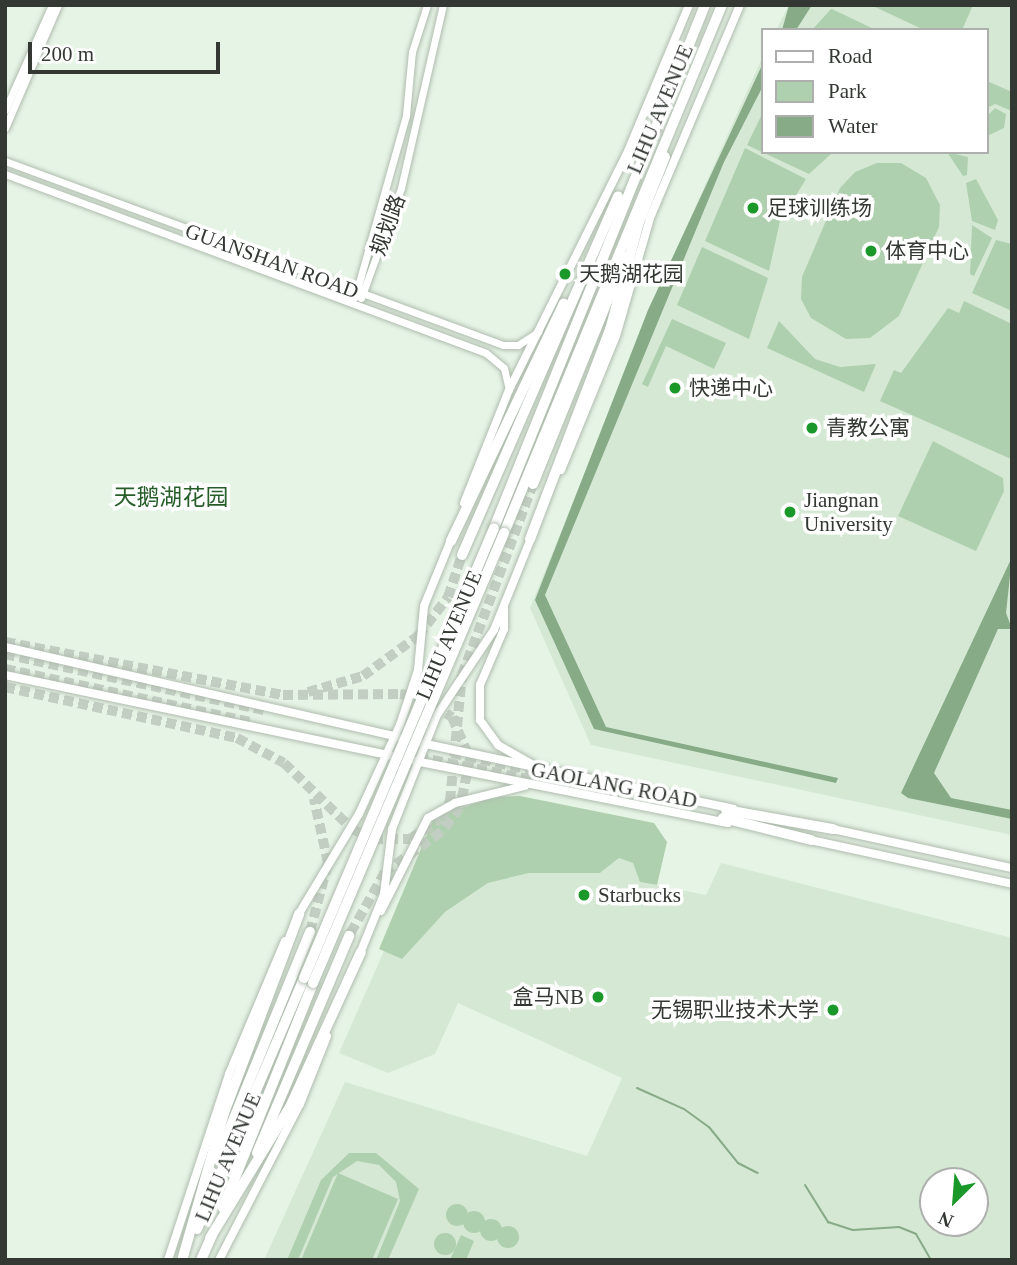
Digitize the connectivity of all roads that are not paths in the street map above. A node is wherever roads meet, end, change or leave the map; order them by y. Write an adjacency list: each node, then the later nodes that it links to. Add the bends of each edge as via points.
1 (52, 5): 10 (main road)
2 (58, 5): 11 (main road)
3 (427, 5): 17 (main road, 规划路, via 412,52 402,128)
4 (443, 5): 18 (main road, 规划路, via 424,65 419,125)
5 (689, 5): 20 (main road, via 628,151)
6 (702, 5): 12 (highway, LIHU AVENUE)
7 (724, 5): 9 (highway, LIHU AVENUE)
8 (740, 5): 24 (main road, via 650,218 611,350)
9 (703, 51): 15 (highway); 23 (highway, LIHU AVENUE)
10 (5, 110)
11 (5, 128)
12 (646, 140): 16 (highway); 23 (highway, LIHU AVENUE)
13 (5, 161): 17 (main road, GUANSHAN ROAD)
14 (5, 174): 19 (main road, GUANSHAN ROAD)
15 (639, 222): 22 (highway); 24 (highway, via 610,330)
16 (585, 266): 25 (highway); 26 (highway)
17 (354, 293): 18 (main road, GUANSHAN ROAD); 19 (main road)
18 (363, 295): 19 (main road, 规划路); 20 (main road, GUANSHAN ROAD, via 503,345 518,345)
19 (358, 304): 21 (main road, GUANSHAN ROAD, via 496,358 510,380)
20 (539, 331): 21 (main road)
21 (509, 390): 25 (main road)
22 (533, 484)
23 (499, 530): 45 (highway, LIHU AVENUE, bridge)
24 (530, 539): 27 (main road)
25 (451, 541): 30 (main road, via 424,606 418,670)
26 (462, 555)
27 (505, 599): 31 (main road, via 494,630 449,690); 34 (main road, via 504,629 477,699 480,720 498,746)
28 (5, 648): 30 (main road, GAOLANG ROAD)
29 (5, 675): 32 (main road, GAOLANG ROAD)
30 (395, 736): 31 (main road, GAOLANG ROAD); 32 (main road)
31 (425, 744): 33 (main road); 34 (main road, GAOLANG ROAD)
32 (387, 755): 33 (main road, GAOLANG ROAD); 40 (main road)
33 (419, 761): 35 (main road, GAOLANG ROAD); 43 (main road, via 392,829 384,894)
34 (561, 775): 36 (main road, GAOLANG ROAD)
35 (529, 785): 37 (main road, GAOLANG ROAD); 43 (main road, via 455,803 428,818)
36 (833, 829): 37 (highway, GAOLANG ROAD, via 724,814); 38 (main road, GAOLANG ROAD)
37 (811, 840): 39 (main road, GAOLANG ROAD)
38 (1012, 868)
39 (1012, 884)
40 (299, 914): 47 (highway, via 224,1113); 50 (main road, via 229,1074)
41 (310, 932): 47 (highway)
42 (349, 936): 46 (highway)
43 (366, 938): 44 (main road)
44 (361, 952): 46 (highway, via 290,1107); 52 (main road, via 300,1104)
45 (309, 981): 48 (highway, LIHU AVENUE); 49 (highway, LIHU AVENUE)
46 (242, 1185): 48 (highway)
47 (201, 1199): 49 (highway)
48 (210, 1238): 51 (highway, LIHU AVENUE)
49 (183, 1259)
50 (168, 1260)
51 (201, 1260)
52 (219, 1260)

